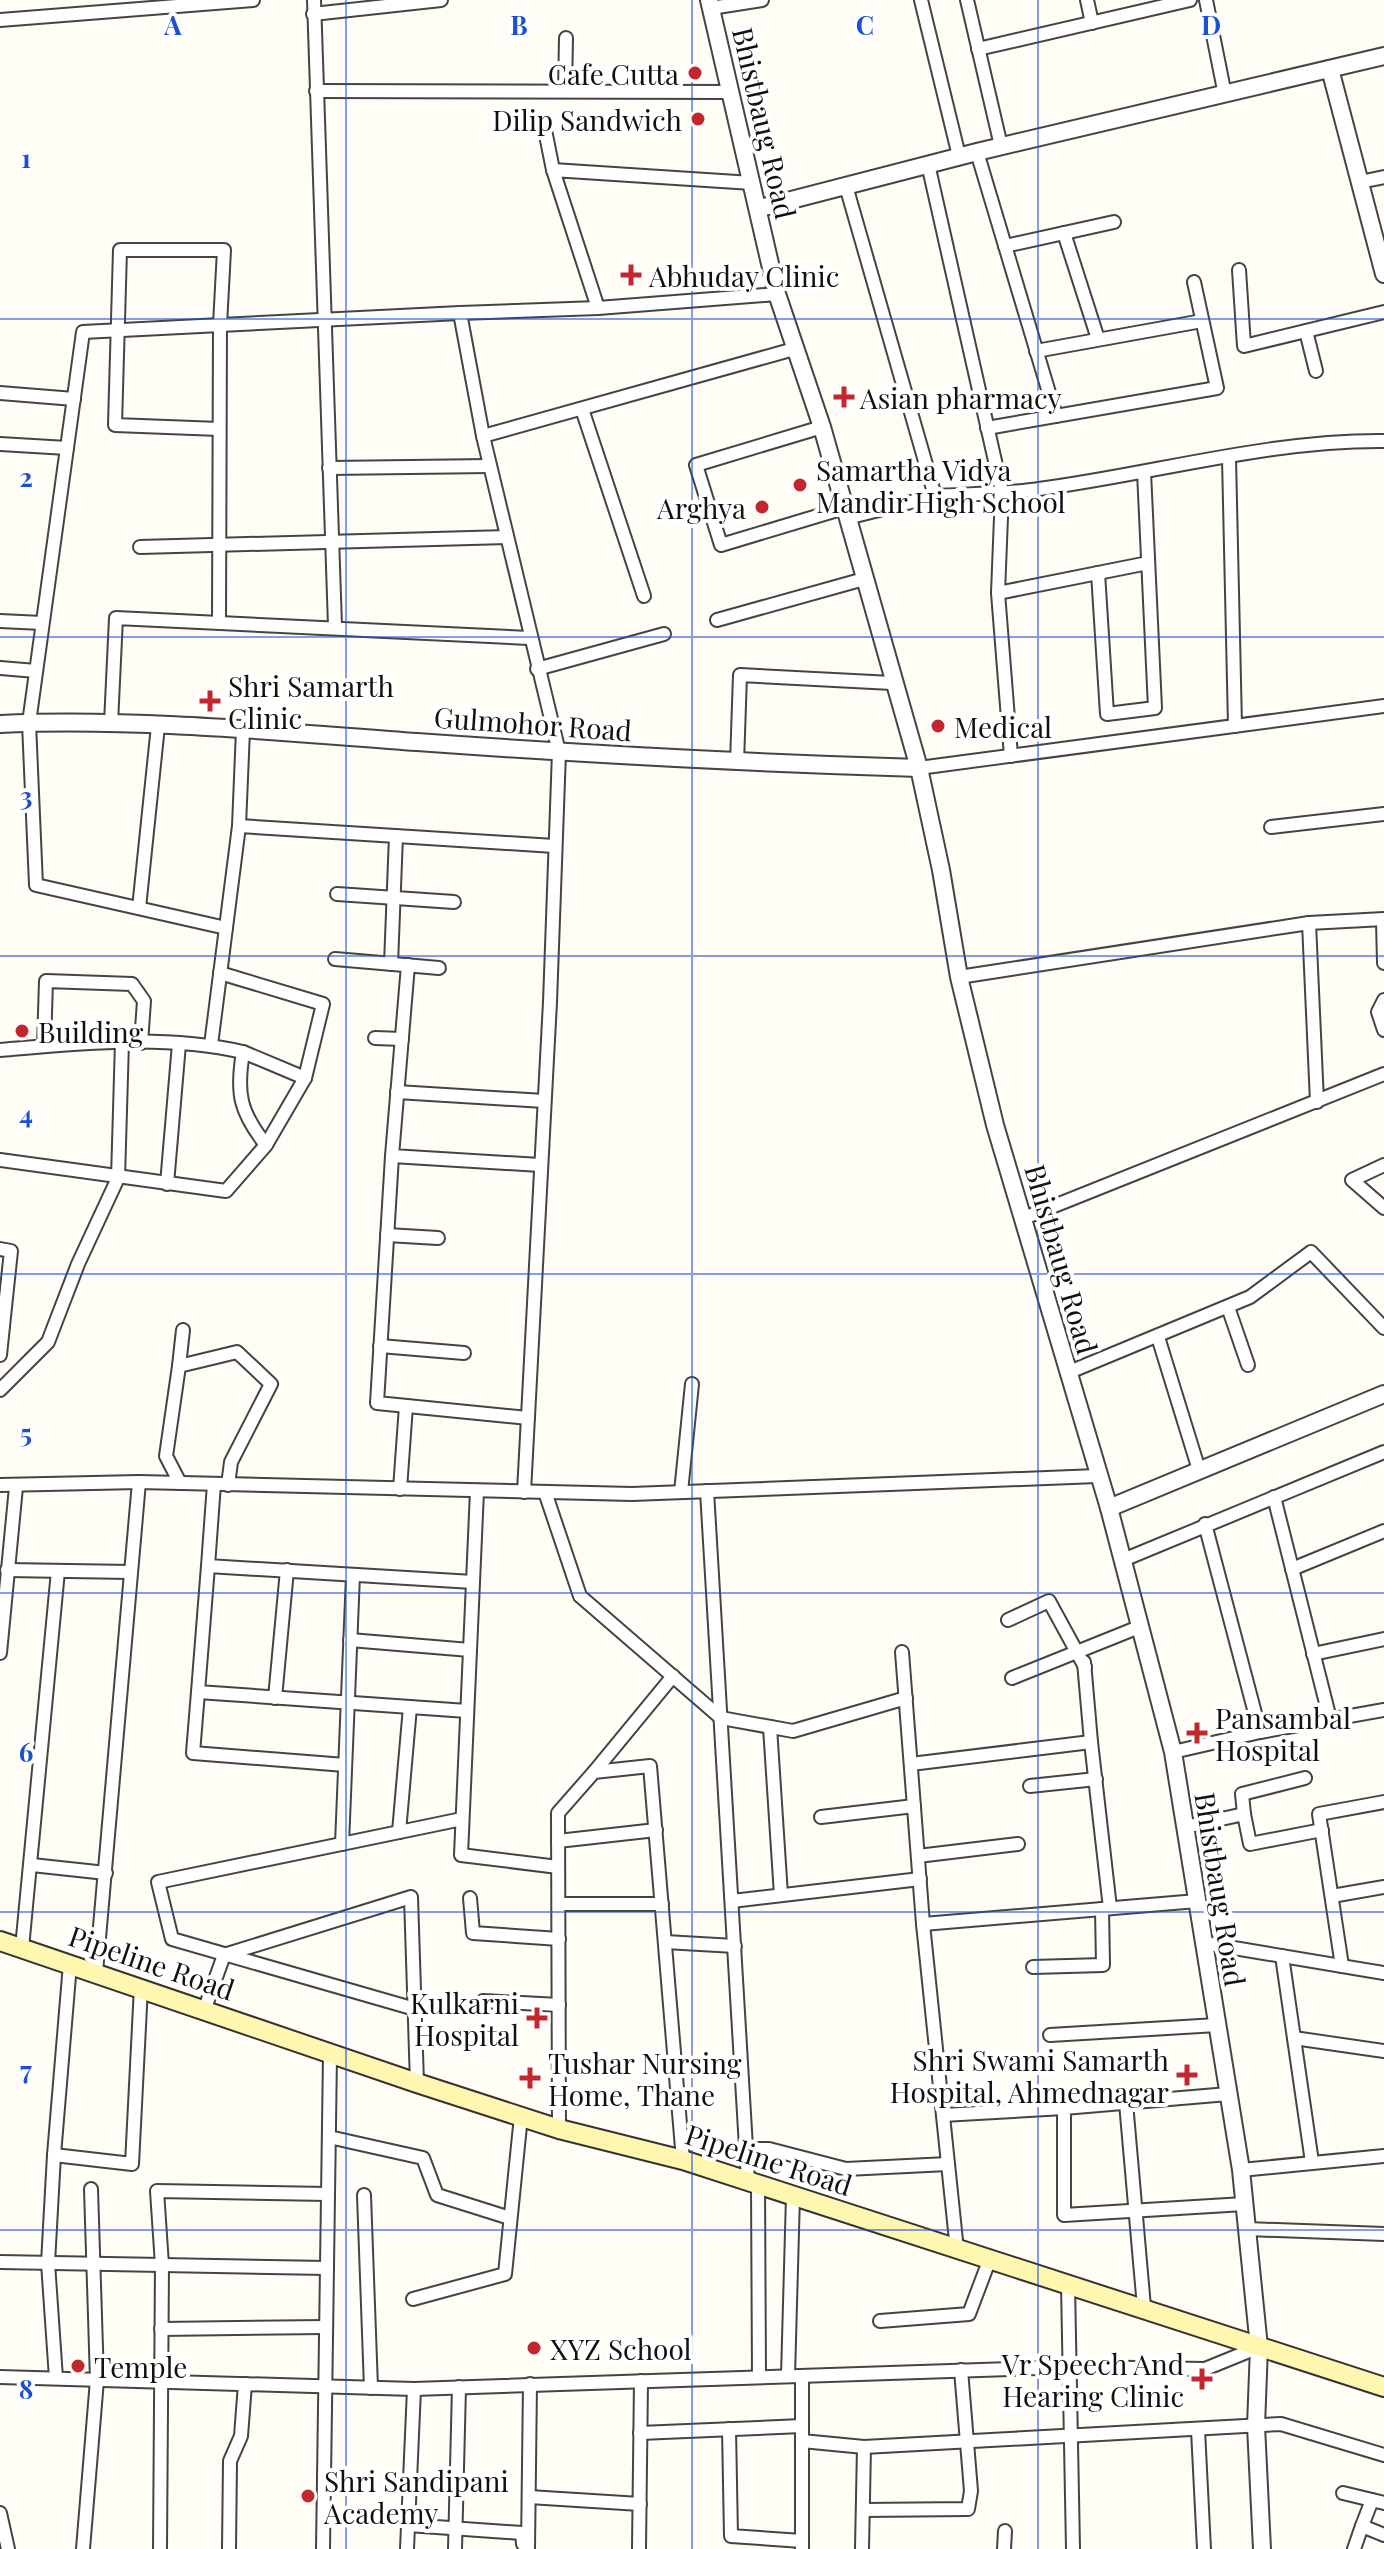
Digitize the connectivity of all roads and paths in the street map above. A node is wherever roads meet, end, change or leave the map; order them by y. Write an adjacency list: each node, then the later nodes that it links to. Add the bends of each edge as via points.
1 (253, 0): 10 (street)
2 (314, 0): 12 (street)
3 (441, 0): 12 (street)
4 (762, 0): 11 (street)
5 (921, 0): 26 (street)
6 (967, 0): 16 (street)
7 (1087, 0): 14 (street)
8 (1190, 0): 14 (street)
9 (1206, 0): 22 (street)
10 (235, 1): 13 (street)
11 (710, 4): 21 (street, Bhistbaug Road)
12 (313, 14): 19 (street)
13 (0, 20)
14 (1092, 23): 16 (street)
15 (566, 38): 20 (street)
16 (978, 49): 24 (street)
17 (1384, 56): 18 (street)
18 (1330, 69): 22 (street); 30 (street)
19 (316, 91): 20 (street); 44 (street)
20 (565, 91): 21 (street)
21 (731, 92): 31 (street, Bhistbaug Road)
22 (1225, 95): 24 (street)
23 (545, 130): 28 (street)
24 (1001, 146): 25 (street)
25 (977, 152): 26 (street); 36 (street)
26 (959, 156): 27 (street)
27 (928, 164): 32 (street); 58 (street)
28 (553, 170): 31 (street); 41 (street)
29 (1384, 177): 30 (street)
30 (1360, 182): 38 (street)
31 (752, 183): 33 (street, Bhistbaug Road)
32 (846, 186): 33 (street); 69 (street)
33 (760, 208): 40 (street, Bhistbaug Road)
34 (1114, 222): 35 (street)
35 (1064, 233): 36 (street); 49 (street)
36 (1005, 246): 51 (street)
37 (1239, 270): 47 (street, via 1244,346)
38 (1384, 274)
39 (1194, 282): 45 (street)
40 (777, 294): 41 (street); 50 (street, Bhistbaug Road)
41 (598, 308): 43 (street)
42 (1384, 312): 47 (street)
43 (460, 313): 44 (street); 60 (street)
44 (323, 321): 46 (street); 66 (street)
45 (1202, 321): 49 (street); 56 (street, via 1217,388)
46 (220, 325): 48 (street); 48 (street, via 224,250 120,250); 59 (street)
47 (1306, 331): 52 (street)
48 (116, 333): 54 (street, via 83,332); 59 (street, via 115,425)
49 (1098, 339): 51 (street)
50 (794, 349): 55 (street); 57 (street, Bhistbaug Road)
51 (1036, 351): 56 (street)
52 (1316, 371)
53 (0, 393): 54 (street)
54 (74, 399): 63 (street)
55 (582, 409): 60 (street); 79 (street)
56 (1056, 416): 58 (street)
57 (822, 427): 70 (street, Bhistbaug Road); 70 (street, via 696,465 721,545)
58 (987, 428): 68 (street)
59 (219, 429): 72 (street)
60 (483, 436): 65 (street)
61 (1384, 441): 64 (street)
62 (0, 444): 63 (street)
63 (67, 448): 83 (street)
64 (1229, 458): 67 (street); 96 (street)
65 (490, 466): 66 (street); 71 (street)
66 (329, 468): 73 (street)
67 (1144, 472): 68 (street); 75 (street)
68 (1002, 492): 69 (street); 78 (street)
69 (935, 496): 70 (street)
70 (846, 513): 77 (street, Bhistbaug Road)
71 (507, 537): 73 (street); 86 (street)
72 (218, 544): 73 (street); 74 (street); 82 (street)
73 (330, 544): 84 (street)
74 (140, 547)
75 (1148, 563): 76 (street); 76 (street, via 1155,708 1107,714)
76 (1098, 573): 78 (street)
77 (864, 579): 80 (street); 90 (street, Bhistbaug Road)
78 (998, 593): 99 (street)
79 (644, 596)
80 (717, 620)
81 (0, 621): 83 (street)
82 (219, 622): 84 (street); 93 (street, via 116,618)
83 (42, 623): 89 (street)
84 (335, 626): 86 (street)
85 (664, 634): 88 (street)
86 (529, 638): 88 (street)
87 (0, 668): 89 (street)
88 (537, 669): 98 (street)
89 (36, 671): 92 (street)
90 (892, 683): 100 (street, via 740,675); 101 (street, Bhistbaug Road)
91 (1384, 706): 96 (street)
92 (29, 723): 93 (street, Gulmohor Road); 94 (street, Gulmohor Road); 110 (street, via 36,885)
93 (111, 723): 95 (street, Gulmohor Road)
94 (0, 724)
95 (158, 726): 97 (street, Gulmohor Road); 110 (street)
96 (1235, 726): 99 (street)
97 (243, 730): 98 (street, Gulmohor Road); 103 (street)
98 (559, 752): 100 (street, Gulmohor Road); 106 (street)
99 (1011, 756): 101 (street)
100 (737, 763): 101 (street, Gulmohor Road)
101 (919, 768): 120 (street, Bhistbaug Road)
102 (1384, 814): 104 (street)
103 (239, 826): 105 (street); 113 (street)
104 (1271, 827)
105 (396, 836): 106 (street); 108 (street)
106 (554, 846): 135 (street)
107 (337, 894): 108 (street)
108 (395, 898): 109 (street); 116 (street)
109 (454, 902)
110 (139, 908): 113 (street)
111 (1384, 920): 112 (street); 115 (street)
112 (1309, 923): 120 (street); 136 (street)
113 (226, 928): 119 (street)
114 (335, 959): 116 (street)
115 (1384, 963)
116 (391, 964): 117 (street)
117 (408, 965): 118 (street); 124 (street)
118 (439, 968)
119 (220, 973): 128 (street); 133 (street, via 323,1004)
120 (959, 977): 145 (street, Bhistbaug Road)
121 (1384, 1000): 122 (street, via 1378,1012)
122 (1384, 1030)
123 (375, 1038): 124 (street)
124 (402, 1039): 134 (street)
125 (122, 1042): 126 (street); 129 (street); 142 (street)
126 (141, 1043): 127 (street); 129 (street, via 144,1001 132,984 46,981)
127 (179, 1044): 128 (street); 143 (street)
128 (211, 1045): 131 (street)
129 (44, 1046): 130 (street)
130 (0, 1050)
131 (243, 1052): 133 (street); 137 (street, via 238,1095 250,1125)
132 (1384, 1074): 136 (street)
133 (305, 1078): 137 (street)
134 (397, 1092): 135 (street); 138 (street)
135 (544, 1101): 140 (street)
136 (1317, 1102): 145 (street)
137 (266, 1145): 143 (street, via 226,1191)
138 (392, 1156): 140 (street); 146 (street)
139 (0, 1160): 142 (street)
140 (540, 1165): 164 (street)
141 (1384, 1165): 144 (street, via 1352,1180)
142 (118, 1178): 143 (street); 161 (street, via 48,1342)
143 (167, 1184)
144 (1384, 1208)
145 (1024, 1218): 159 (street, Bhistbaug Road)
146 (387, 1235): 147 (street); 154 (street)
147 (438, 1238)
148 (0, 1249): 150 (street, via 11,1251)
149 (1228, 1307): 151 (street, via 1311,1252); 153 (street); 157 (street)
150 (2, 1326): 156 (street)
151 (1384, 1328)
152 (183, 1330): 158 (street)
153 (1158, 1337): 159 (street); 166 (street)
154 (380, 1346): 155 (street); 163 (street, via 377,1403)
155 (464, 1353)
156 (0, 1355)
157 (1248, 1365)
158 (179, 1366): 169 (street, via 166,1456); 172 (street, via 237,1352 271,1384 231,1462)
159 (1067, 1373): 167 (street, Bhistbaug Road)
160 (692, 1384): 179 (street)
161 (0, 1390)
162 (1384, 1394): 166 (street)
163 (406, 1406): 164 (street); 174 (street)
164 (528, 1418): 177 (street)
165 (1384, 1452): 180 (street)
166 (1199, 1470): 181 (street)
167 (1097, 1476): 176 (street); 181 (street, Bhistbaug Road)
168 (139, 1482): 169 (street); 173 (street); 190 (street)
169 (180, 1483): 170 (street)
170 (214, 1484): 172 (street); 185 (street)
171 (0, 1485): 173 (street)
172 (228, 1485): 174 (street)
173 (16, 1487): 187 (street)
174 (400, 1489): 175 (street)
175 (477, 1491): 177 (street); 192 (street)
176 (707, 1491): 179 (street); 212 (street)
177 (524, 1492): 178 (street)
178 (545, 1492): 179 (street); 203 (street, via 580,1596)
179 (681, 1492)
180 (1274, 1497): 182 (street); 186 (street)
181 (1109, 1508): 184 (street, Bhistbaug Road)
182 (1205, 1524): 184 (street); 215 (street)
183 (1384, 1531): 186 (street)
184 (1123, 1560): 195 (street, Bhistbaug Road)
185 (208, 1566): 188 (street); 205 (street)
186 (1292, 1569): 202 (street)
187 (7, 1570): 189 (street); 193 (street)
188 (287, 1570): 191 (street); 206 (street)
189 (58, 1571): 190 (street); 237 (street)
190 (131, 1572): 239 (street)
191 (353, 1575): 192 (street); 197 (street)
192 (473, 1582): 198 (street)
193 (3, 1584): 201 (street)
194 (1008, 1620): 199 (street, via 1049,1601)
195 (1139, 1627): 199 (street); 217 (street, Bhistbaug Road)
196 (1384, 1639): 202 (street)
197 (350, 1640): 198 (street); 208 (street)
198 (470, 1650): 211 (street)
199 (1079, 1651): 204 (street); 216 (street)
200 (902, 1652): 207 (street)
201 (0, 1653)
202 (1313, 1654): 213 (street)
203 (673, 1676): 212 (street); 220 (street)
204 (1012, 1678)
205 (198, 1692): 206 (street); 219 (street, via 193,1753)
206 (275, 1698): 208 (street)
207 (906, 1698): 214 (street, via 793,1731); 218 (street)
208 (349, 1703): 209 (street); 219 (street)
209 (410, 1707): 211 (street); 232 (street)
210 (1384, 1710): 213 (street)
211 (467, 1711): 228 (street)
212 (721, 1718): 214 (street); 245 (street)
213 (1330, 1719): 215 (street)
214 (770, 1727): 242 (street)
215 (1260, 1732): 217 (street)
216 (1091, 1742): 218 (street); 222 (street)
217 (1173, 1752): 229 (street, Bhistbaug Road)
218 (911, 1764): 225 (street)
219 (345, 1765): 234 (street)
220 (594, 1772): 230 (street, via 650,1766); 233 (street, via 558,1813)
221 (1305, 1778): 226 (street, via 1242,1794)
222 (1096, 1779): 223 (street); 249 (street)
223 (1030, 1786)
224 (1384, 1802): 231 (street, via 1319,1814)
225 (914, 1806): 227 (street); 236 (street)
226 (1244, 1814): 229 (street); 231 (street, via 1250,1844)
227 (821, 1817)
228 (462, 1819): 232 (street); 238 (street, via 461,1855)
229 (1185, 1827): 246 (street, Bhistbaug Road)
230 (656, 1830): 233 (street); 248 (street)
231 (1322, 1830): 243 (street)
232 (399, 1832): 234 (street)
233 (558, 1841): 238 (street)
234 (342, 1844): 257 (street, via 158,1882 172,1939)
235 (1018, 1844): 236 (street)
236 (918, 1856): 240 (street)
237 (32, 1865): 239 (street); 256 (street)
238 (558, 1867): 247 (street)
239 (106, 1873): 262 (street)
240 (920, 1879): 242 (street); 250 (street)
241 (1384, 1887): 243 (street)
242 (781, 1895): 245 (street)
243 (1332, 1896): 260 (street)
244 (470, 1898): 251 (street, via 473,1933)
245 (732, 1901): 255 (street)
246 (1197, 1901): 249 (street); 254 (street, Bhistbaug Road)
247 (559, 1904): 248 (street); 251 (street)
248 (662, 1904): 253 (street)
249 (1106, 1908): 250 (street); 261 (street, via 1103,1965)
250 (923, 1924): 278 (street)
251 (559, 1939): 266 (street)
252 (0, 1941): 256 (main road, Pipeline Road)
253 (665, 1942): 255 (street); 285 (street)
254 (1204, 1943): 258 (street); 269 (street, Bhistbaug Road)
255 (735, 1946): 282 (street)
256 (22, 1948): 259 (main road, Pipeline Road)
257 (224, 1955): 267 (street); 268 (street); 268 (street, via 411,1897)
258 (1282, 1956): 260 (street); 271 (street)
259 (70, 1964): 262 (main road, Pipeline Road); 283 (street)
260 (1342, 1966): 263 (street)
261 (1033, 1967)
262 (96, 1972): 264 (main road, Pipeline Road)
263 (1384, 1973)
264 (141, 1987): 267 (main road, Pipeline Road); 283 (street, via 132,2164)
265 (483, 2001): 266 (street)
266 (559, 2005): 280 (street)
267 (205, 2008): 273 (main road, Pipeline Road)
268 (415, 2009): 274 (street)
269 (1217, 2025): 270 (street); 275 (street, Bhistbaug Road)
270 (1050, 2035)
271 (1294, 2038): 272 (street); 286 (street)
272 (1384, 2051)
273 (330, 2055): 274 (main road, Pipeline Road); 281 (street)
274 (417, 2083): 279 (main road, Pipeline Road)
275 (1228, 2094): 276 (street); 288 (street, Bhistbaug Road)
276 (1126, 2103): 277 (street); 295 (street)
277 (1064, 2108): 278 (street); 295 (street, via 1064,2215)
278 (943, 2115): 287 (street)
279 (521, 2116): 280 (main road, Pipeline Road); 296 (street)
280 (559, 2129): 285 (main road, Pipeline Road)
281 (329, 2137): 291 (street); 296 (street, via 423,2158 437,2195)
282 (746, 2149): 287 (street, via 769,2149 846,2169); 289 (street)
283 (54, 2155): 302 (street)
284 (1384, 2156): 286 (street)
285 (683, 2160): 289 (main road, Pipeline Road)
286 (1312, 2162): 288 (street)
287 (948, 2164): 299 (street)
288 (1241, 2170): 294 (street, Bhistbaug Road)
289 (753, 2182): 293 (main road, Pipeline Road); 318 (street)
290 (91, 2189): 303 (street)
291 (328, 2194): 304 (street, via 157,2191); 305 (street)
292 (364, 2195): 328 (street)
293 (793, 2196): 299 (main road, Pipeline Road); 315 (street)
294 (1244, 2204): 295 (street); 297 (street, Bhistbaug Road)
295 (1135, 2210): 308 (street)
296 (510, 2218): 307 (street, via 505,2274)
297 (1247, 2229): 298 (street); 312 (street, Bhistbaug Road)
298 (1384, 2234)
299 (957, 2250): 300 (main road, Pipeline Road)
300 (989, 2261): 306 (main road, Pipeline Road); 309 (street, via 969,2314)
301 (0, 2262): 302 (street)
302 (48, 2263): 303 (street); 319 (street)
303 (95, 2264): 304 (street); 320 (street)
304 (162, 2265): 305 (street); 311 (street)
305 (327, 2268): 310 (street)
306 (1068, 2284): 308 (main road, Pipeline Road); 313 (street)
307 (413, 2299)
308 (1144, 2307): 312 (main road, Pipeline Road)
309 (880, 2321)
310 (326, 2327): 311 (street); 325 (street)
311 (161, 2329): 322 (street)
312 (1259, 2347): 313 (street, via 1205,2369); 327 (main road, Pipeline Road); 331 (street, Bhistbaug Road)
313 (1069, 2367): 314 (street); 335 (street)
314 (961, 2370): 316 (street); 337 (street)
315 (788, 2376): 316 (street); 318 (street)
316 (802, 2376): 330 (street)
317 (0, 2377): 319 (street)
318 (759, 2377): 321 (street)
319 (56, 2378): 320 (street)
320 (97, 2380): 322 (street); 353 (street)
321 (641, 2381): 324 (street); 334 (street)
322 (161, 2382): 323 (street); 354 (street)
323 (245, 2384): 325 (street); 355 (street, via 241,2436 230,2461)
324 (530, 2384): 326 (street); 341 (street)
325 (325, 2386): 328 (street); 356 (street)
326 (459, 2387): 329 (street); 348 (street)
327 (1384, 2387)
328 (371, 2388): 329 (street)
329 (414, 2389): 346 (street)
330 (802, 2426): 332 (street); 336 (street)
331 (1256, 2426): 333 (street); 339 (street, via 1281,2424); 365 (street, Bhistbaug Road)
332 (729, 2429): 334 (street); 351 (street, via 731,2536)
333 (1198, 2430): 335 (street); 364 (street)
334 (640, 2433): 343 (street)
335 (1071, 2437): 337 (street); 363 (street)
336 (802, 2441): 338 (street); 351 (street)
337 (968, 2442): 338 (street); 344 (street, via 968,2509)
338 (864, 2447): 344 (street)
339 (1384, 2455)
340 (1343, 2493): 342 (street)
341 (529, 2497): 343 (street); 359 (street)
342 (1378, 2501): 347 (street)
343 (640, 2504): 360 (street)
344 (863, 2510): 361 (street)
345 (0, 2513): 352 (street)
346 (408, 2525): 348 (street); 357 (street)
347 (1362, 2526): 350 (street); 366 (street)
348 (455, 2527): 358 (street); 359 (street, via 522,2533)
349 (1005, 2531): 362 (street)
350 (1384, 2535)
351 (802, 2545)
352 (8, 2549)
353 (83, 2549)
354 (160, 2549)
355 (229, 2549)
356 (323, 2549)
357 (407, 2549)
358 (455, 2549)
359 (526, 2549)
360 (639, 2549)
361 (862, 2549)
362 (1004, 2549)
363 (1073, 2549)
364 (1204, 2549)
365 (1262, 2549)
366 (1354, 2549)

